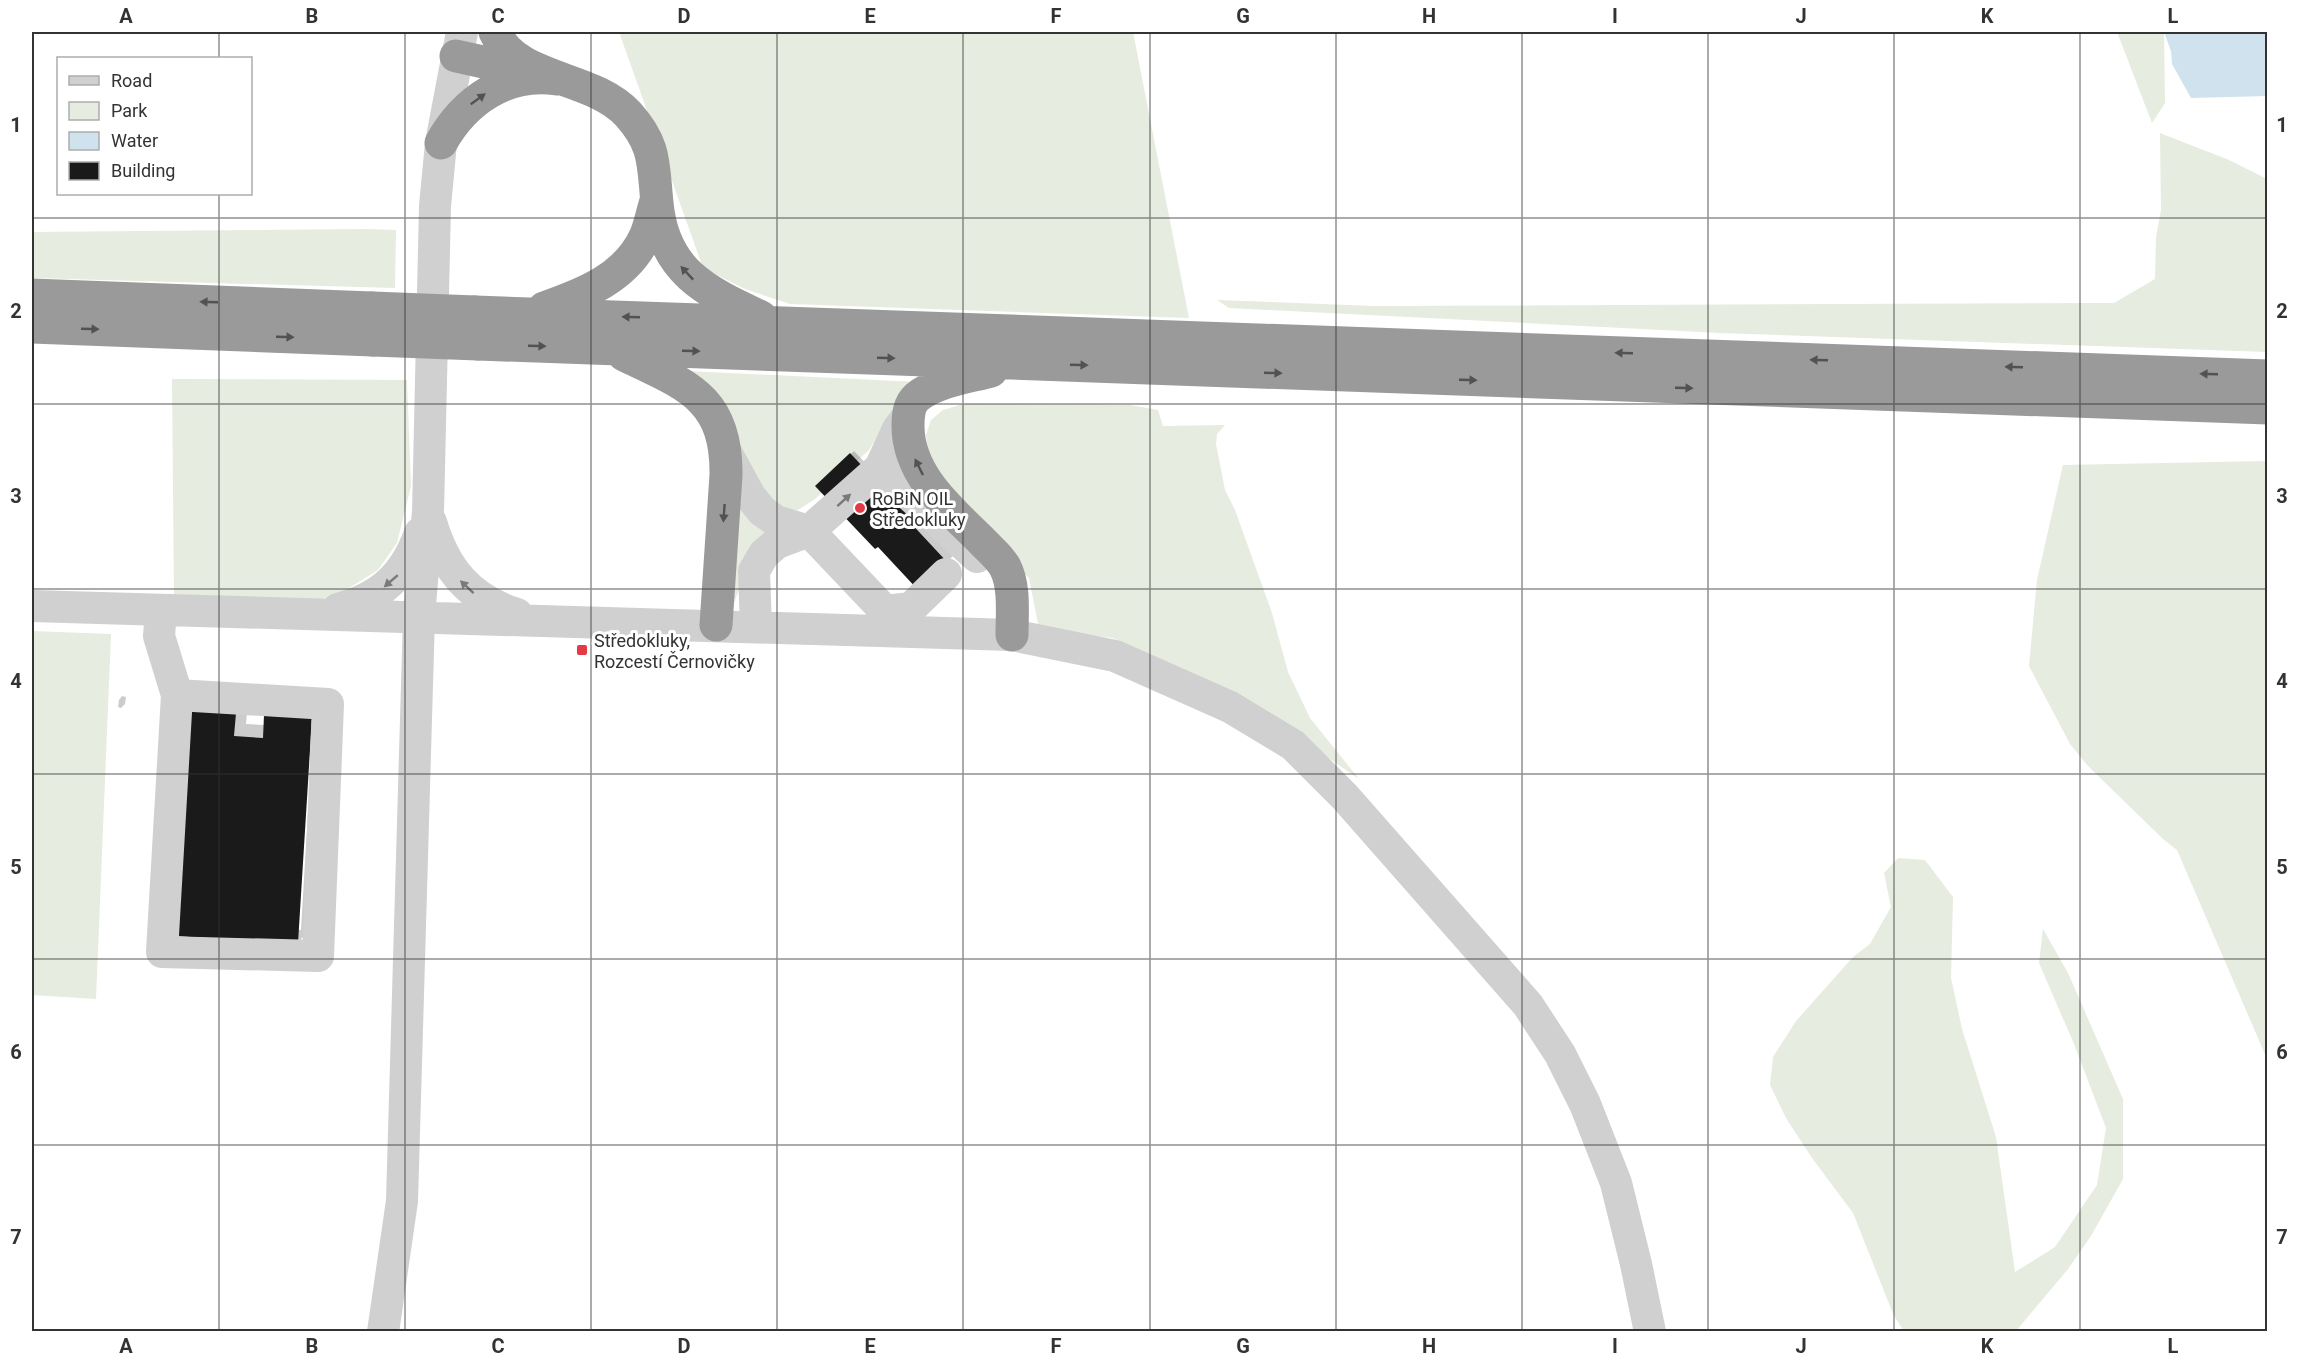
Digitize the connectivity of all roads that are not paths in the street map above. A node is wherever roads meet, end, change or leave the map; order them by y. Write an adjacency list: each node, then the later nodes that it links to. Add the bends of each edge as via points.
1 (495, 32): 3 (highway, via 521,61)
2 (459, 44): 3 (highway); 4 (street)
3 (570, 81): 4 (highway, one-way to 3, via 461,114 488,92 520,80); 5 (highway, via 600,92 636,124 655,167)
4 (441, 143): 18 (street, via 435,206)
5 (656, 200): 7 (highway, via 645,237 622,268 577,297); 8 (highway, one-way to 5, via 713,294 689,275 668,245)
6 (32, 295): 9 (highway, one-way to 6)
7 (530, 313): 8 (highway, one-way to 7); 9 (highway, bridge, via 476,312)
8 (773, 322): 13 (highway, one-way to 8)
9 (373, 324): 10 (highway, one-way to 9); 11 (highway, one-way to 11, bridge, via 478,344)
10 (32, 327)
11 (612, 349): 12 (highway, one-way to 12); 16 (highway, via 692,390 717,420)
12 (1020, 363): 14 (highway, one-way to 14); 15 (highway, via 936,387 918,396)
13 (2268, 376)
14 (2268, 408)
15 (908, 416): 17 (street); 21 (highway, one-way to 15, via 1005,568 997,556 928,485 909,445)
16 (726, 454): 19 (street, via 762,511 776,521); 27 (highway, one-way to 27)
17 (880, 468): 19 (street, one-way to 17); 21 (street, via 993,572)
18 (428, 512): 24 (street, one-way to 24, via 409,560 395,579 352,606); 25 (street); 26 (street, one-way to 18, via 482,599 463,584 437,542)
19 (809, 531): 20 (street, via 885,611 911,608); 28 (street, via 777,543 764,554 754,571)
20 (946, 574)
21 (1011, 597): 29 (highway)
22 (32, 606): 23 (street)
23 (161, 610): 24 (street); 30 (street, via 159,636)
24 (323, 613): 25 (street)
25 (419, 616): 26 (street); 31 (street, via 402,1201)
26 (538, 620): 27 (street)
27 (716, 626): 28 (street)
28 (756, 627): 29 (street)
29 (1012, 635): 32 (street, via 1115,656 1230,707 1293,745 1345,797 1528,1005 1560,1054 1585,1104 1616,1183)
30 (177, 695): 30 (street, via 162,952 318,956 328,704)
31 (382, 1332)
32 (1650, 1332)

